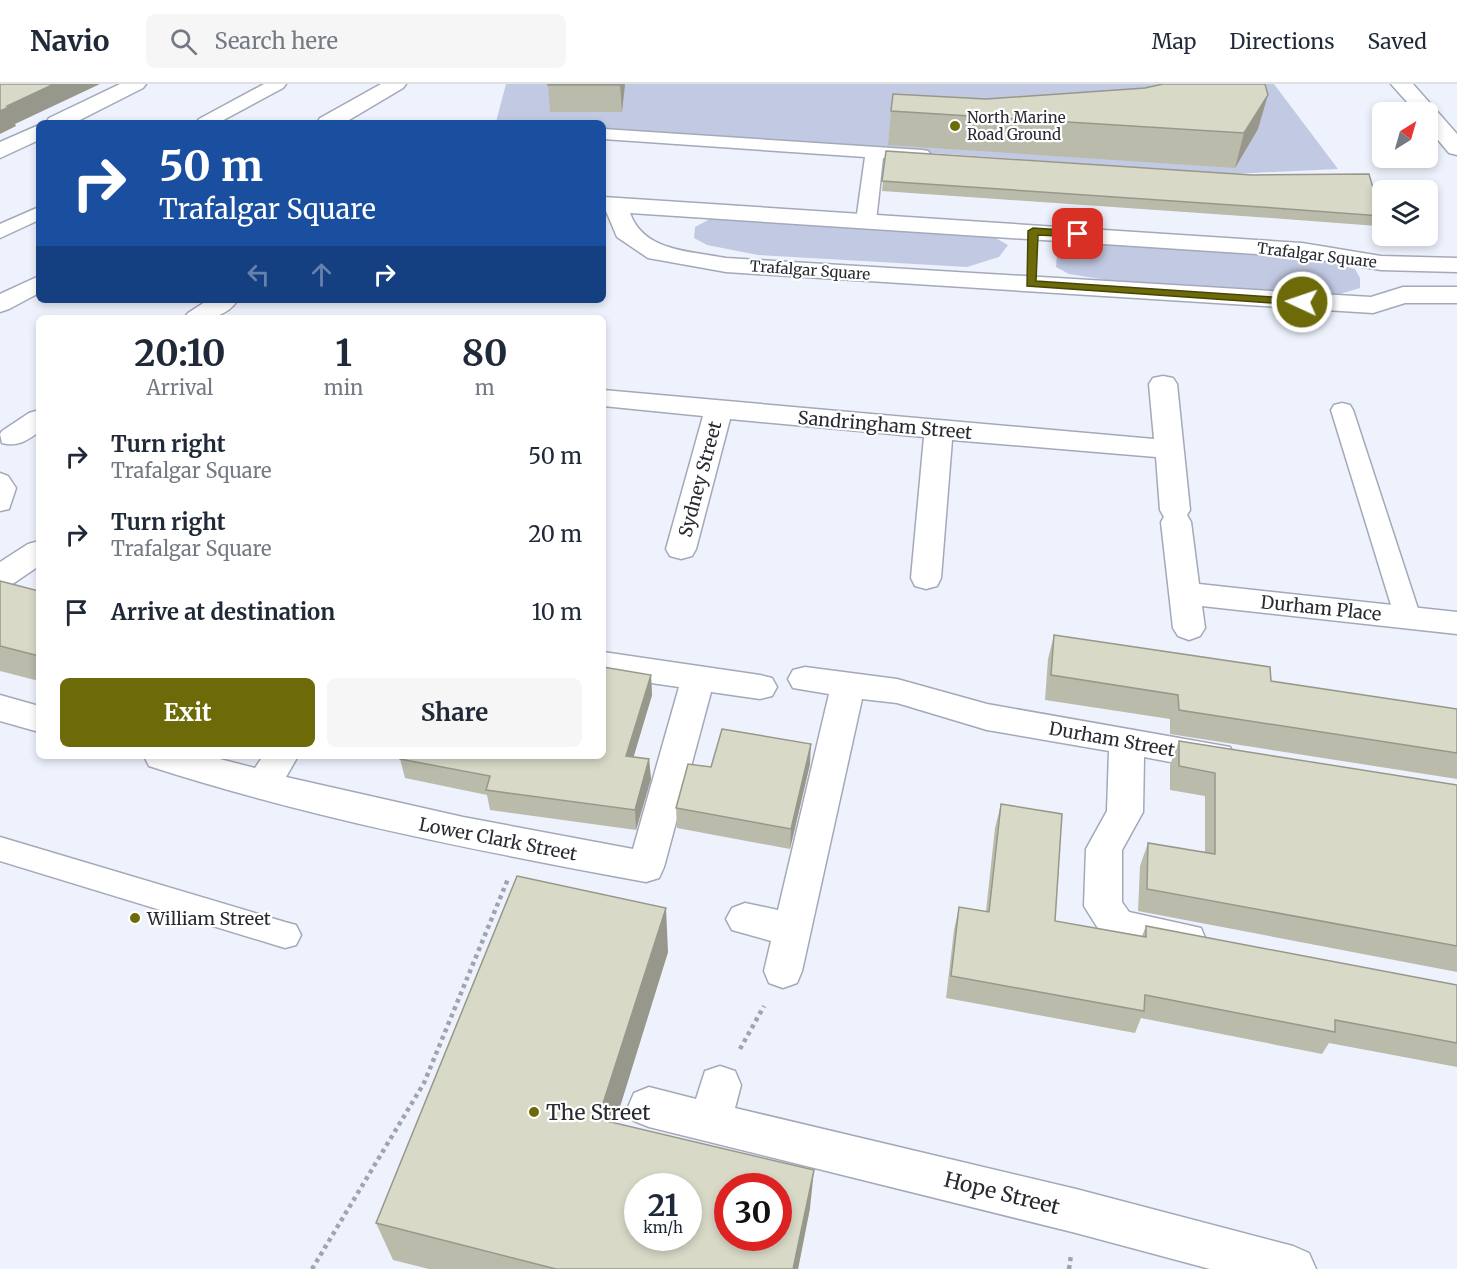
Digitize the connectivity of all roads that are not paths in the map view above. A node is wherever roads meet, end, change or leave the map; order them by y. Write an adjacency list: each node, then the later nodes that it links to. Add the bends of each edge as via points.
1 (136, 84): 6 (street)
2 (277, 84): 7 (lane)
3 (396, 84): 8 (street)
4 (1401, 84): 5 (street)
5 (1417, 102)
6 (63, 120)
7 (210, 120)
8 (333, 120)
9 (1438, 126): 12 (street)
10 (36, 133): 13 (street)
11 (606, 134): 14 (lane)
12 (1457, 148)
13 (0, 151)
14 (874, 152): 15 (lane); 18 (lane)
15 (941, 156)
16 (609, 204): 18 (street, Trafalgar Square); 20 (street, Trafalgar Square, via 625,232 657,253 726,265)
17 (36, 214): 19 (lane)
18 (866, 221): 20 (street, Trafalgar Square)
19 (0, 232)
20 (1032, 257): 21 (street, Trafalgar Square, via 1302,250 1357,261); 23 (street, Trafalgar Square, via 1373,305 1403,295)
21 (1457, 265)
22 (36, 285): 24 (street)
23 (1457, 295)
24 (0, 304)
25 (1163, 384): 32 (street)
26 (606, 398): 27 (street, Sandringham Street)
27 (719, 408): 30 (street, Sandringham Street); 35 (street, Sydney Street)
28 (1342, 410): 40 (lane)
29 (36, 421): 31 (street)
30 (939, 430): 32 (street, Sandringham Street); 38 (street)
31 (12, 437)
32 (1168, 449): 39 (street)
33 (0, 481): 34 (lane, via 4,488)
34 (0, 503)
35 (681, 549)
36 (36, 553): 37 (street)
37 (0, 577)
38 (926, 578)
39 (1185, 593): 40 (street, Durham Place); 42 (street)
40 (1408, 618): 41 (street, Durham Place)
41 (1457, 623)
42 (1189, 628)
43 (606, 664): 44 (street)
44 (698, 678): 47 (street); 54 (street, Lower Clark Street, via 646,867 436,828)
45 (805, 679): 46 (street, Durham Street)
46 (848, 686): 50 (street, Durham Street, via 897,692 987,717); 57 (street)
47 (760, 687)
48 (0, 708): 49 (street)
49 (36, 718)
50 (1127, 743): 53 (street, Durham Street); 59 (street, via 1125,812 1104,849 1103,906 1118,926)
51 (171, 759): 54 (street, Lower Clark Street)
52 (279, 759): 54 (street)
53 (1245, 761)
54 (262, 786)
55 (0, 849): 58 (lane)
56 (745, 919): 57 (street)
57 (793, 930): 60 (street)
58 (285, 935)
59 (1223, 946)
60 (783, 971)
61 (649, 1107): 62 (street, Hope Street, via 715,1103 1076,1211)
62 (1293, 1269)

